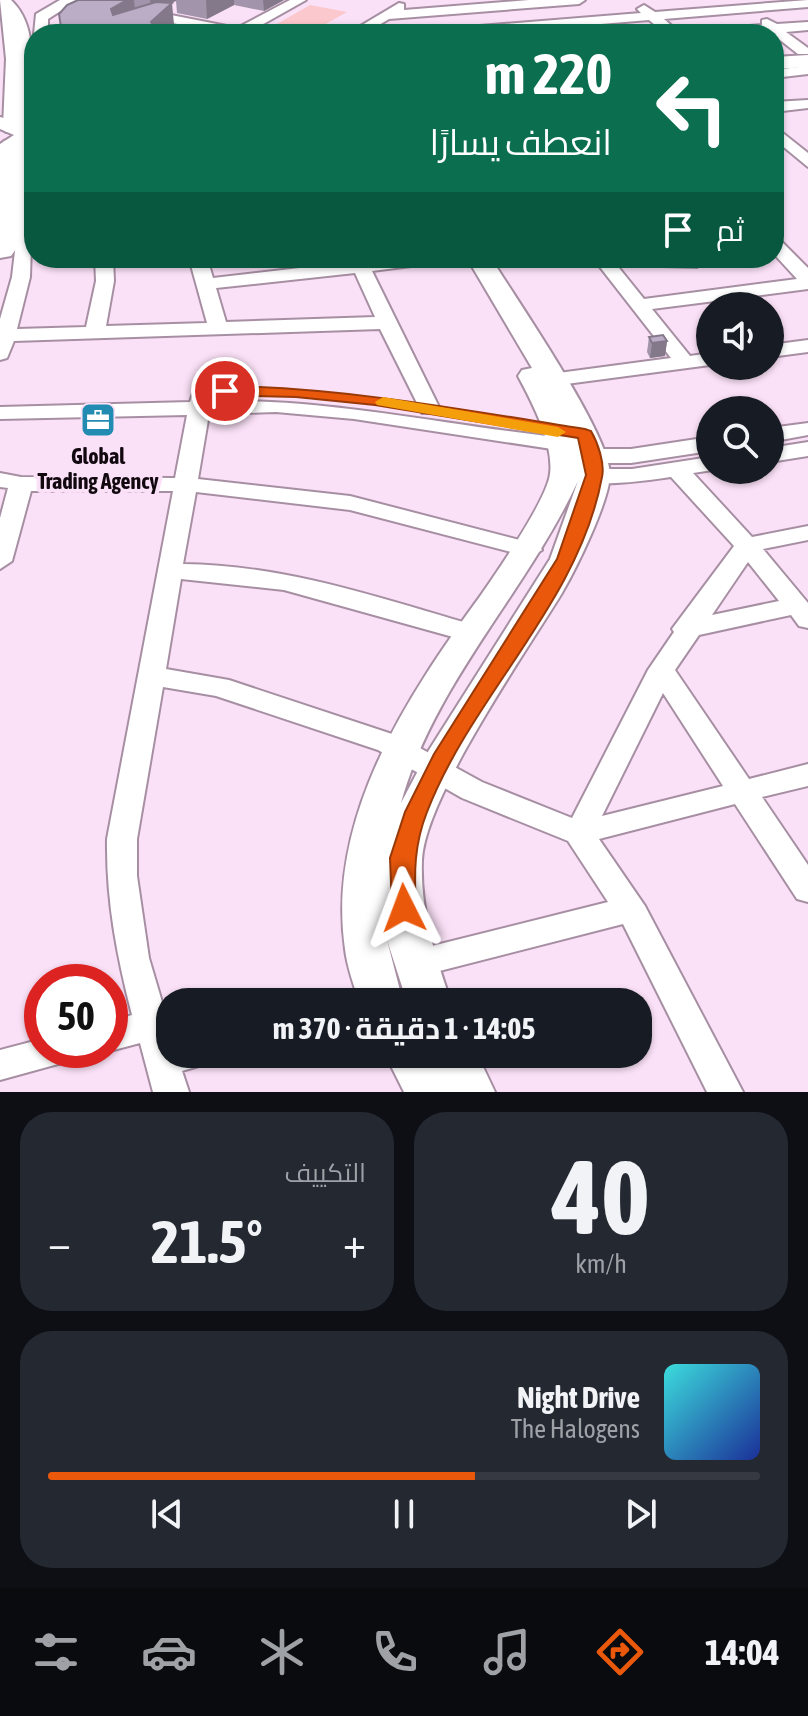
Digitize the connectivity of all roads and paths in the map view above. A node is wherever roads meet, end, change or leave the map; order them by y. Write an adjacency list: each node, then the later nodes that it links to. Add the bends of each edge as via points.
1 (72, 0): 13 (street); 16 (street, via 41,17)
2 (300, 0): 20 (street)
3 (411, 0): 12 (street)
4 (579, 0): 7 (street)
5 (633, 0): 11 (street)
6 (0, 2): 33 (highway, via 12,12 18,40)
7 (533, 2): 12 (street); 15 (street)
8 (740, 3): 9 (street); 11 (street); 24 (street)
9 (808, 3)
10 (176, 5): 13 (street)
11 (650, 14): 15 (street); 23 (street)
12 (385, 15): 21 (street)
13 (154, 16): 14 (street); 17 (street)
14 (191, 22): 18 (street); 19 (street)
15 (554, 23): 22 (street)
16 (41, 24)
17 (137, 24)
18 (188, 24)
19 (201, 24)
20 (259, 24)
21 (370, 24)
22 (543, 24)
23 (662, 24)
24 (769, 24)
25 (808, 26): 26 (street)
26 (784, 27)
27 (784, 43): 28 (street)
28 (797, 62)
29 (808, 104): 30 (street)
30 (784, 106)
31 (784, 124): 34 (street)
32 (784, 140): 35 (street)
33 (22, 142): 36 (highway); 51 (street, via 21,277)
34 (808, 145)
35 (808, 162)
36 (0, 249)
37 (784, 255): 45 (street)
38 (104, 268): 50 (street)
39 (201, 268): 46 (street)
40 (344, 268): 46 (street)
41 (362, 268): 48 (street)
42 (464, 268): 56 (main road)
43 (484, 268): 56 (main road)
44 (610, 268): 47 (street)
45 (808, 281): 47 (street)
46 (205, 284): 49 (street)
47 (639, 305): 55 (street)
48 (384, 323): 49 (street); 59 (street)
49 (218, 327): 50 (street)
50 (95, 330): 51 (street)
51 (2, 344)
52 (808, 346): 53 (street)
53 (784, 349)
54 (696, 361): 55 (street)
55 (684, 362): 56 (street)
56 (544, 381): 65 (main road)
57 (0, 398): 58 (street)
58 (201, 399): 59 (street, via 323,394); 60 (street); 65 (street, via 354,413); 70 (street)
59 (429, 409): 65 (street)
60 (0, 413)
61 (808, 429): 62 (street)
62 (784, 433)
63 (696, 446): 65 (street, via 631,456)
64 (808, 449): 66 (street)
65 (575, 452): 68 (street, via 632,476); 73 (main road); 82 (main road, via 566,559)
66 (784, 453)
67 (696, 467): 68 (street)
68 (677, 470): 72 (street)
69 (10, 482): 70 (street); 74 (street)
70 (186, 483): 73 (street, via 268,490 379,509); 75 (street)
71 (808, 533): 72 (street)
72 (747, 545): 76 (street); 77 (street)
73 (530, 550): 78 (main road)
74 (0, 561)
75 (168, 571): 78 (street, via 206,570 285,581); 80 (street)
76 (802, 613): 77 (street)
77 (685, 629): 79 (street)
78 (471, 633): 81 (main road)
79 (661, 670): 84 (street); 85 (street)
80 (149, 676): 81 (street, via 219,687); 90 (street, via 122,839 122,876 133,958)
81 (402, 752): 82 (street); 89 (main road, via 376,811 363,871 369,972)
82 (436, 771): 85 (street); 88 (main road, via 402,858 406,933)
83 (808, 775): 84 (street)
84 (743, 791): 85 (street); 86 (street)
85 (579, 833): 87 (street)
86 (808, 890)
87 (630, 909): 88 (street); 99 (street)
88 (423, 985)
89 (375, 988)
90 (152, 1025): 91 (street); 96 (street)
91 (128, 1031)
92 (24, 1059): 93 (street)
93 (0, 1065)
94 (415, 1068): 97 (main road)
95 (461, 1068): 98 (main road)
96 (175, 1069)
97 (428, 1092)
98 (472, 1092)
99 (725, 1092)

